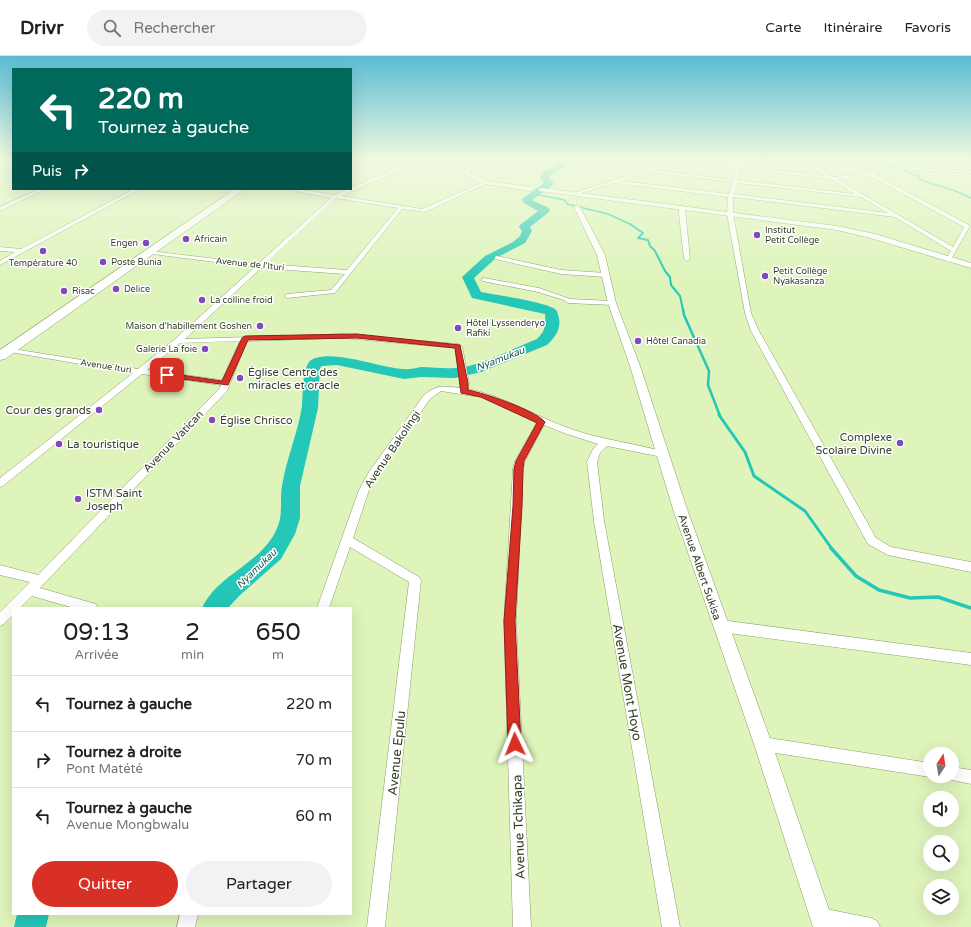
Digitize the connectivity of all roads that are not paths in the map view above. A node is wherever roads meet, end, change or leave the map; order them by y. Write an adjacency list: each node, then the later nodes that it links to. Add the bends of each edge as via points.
1 (22, 199): 14 (street)
2 (120, 199): 20 (street)
3 (227, 199): 21 (main road)
4 (333, 199): 26 (street)
5 (344, 199): 15 (street)
6 (453, 199): 15 (street, via 424,212)
7 (575, 199): 29 (street, Avenue Albert Sukisa, via 601,255)
8 (609, 199): 13 (street)
9 (731, 199): 16 (street)
10 (760, 199): 17 (street)
11 (867, 199): 17 (street)
12 (916, 199): 19 (street, via 967,226)
13 (682, 208): 16 (street); 23 (street)
14 (0, 209)
15 (400, 209): 28 (street)
16 (730, 214): 24 (street, via 855,232); 45 (street, via 748,313 755,331 872,541 888,551)
17 (898, 216): 19 (street)
18 (0, 249): 20 (street)
19 (954, 250): 24 (street)
20 (20, 251): 25 (street)
21 (152, 252): 26 (street, Avenue de l'Ituri); 35 (main road)
22 (497, 258): 29 (street, via 561,272)
23 (687, 259)
24 (948, 260): 27 (street)
25 (0, 262)
26 (260, 266): 28 (street, Avenue de l'Ituri); 34 (street)
27 (971, 266)
28 (349, 272): 31 (street, via 333,292)
29 (606, 275): 32 (street, Avenue Albert Sukisa)
30 (484, 280): 32 (street, via 539,290 568,301)
31 (286, 296)
32 (612, 303): 42 (street, Avenue Albert Sukisa, via 635,366)
33 (245, 338): 34 (street); 38 (street, Avenue Vatican); 39 (street, via 357,336 458,346)
34 (178, 341): 37 (street)
35 (10, 350): 36 (main road); 37 (street, Avenue Ituri)
36 (0, 356)
37 (138, 371): 38 (street, Avenue Ituri); 43 (street)
38 (225, 383): 47 (street, Avenue Vatican, via 224,389)
39 (464, 387): 40 (street, Avenue Bakolingi); 44 (street, Avenue Bakolingi, via 440,388 427,397 372,474 358,503)
40 (541, 422): 41 (street, Avenue Bakolingi); 64 (street, Avenue Tchikapa, via 518,469 510,621)
41 (606, 442): 42 (street, Avenue Bakolingi); 65 (street, Avenue Mont Hoyo, via 596,451 592,462 599,522)
42 (662, 454): 54 (street, Avenue Albert Sukisa)
43 (0, 483)
44 (347, 540): 51 (street, Avenue Bakolingi); 63 (street, Avenue Epulu, via 416,580)
45 (971, 567)
46 (0, 570): 47 (street)
47 (40, 580): 48 (street, Avenue Vatican)
48 (30, 590): 49 (street, Avenue Vatican); 50 (street)
49 (13, 607)
50 (89, 607)
51 (323, 607)
52 (12, 608): 53 (street, Avenue Vatican)
53 (0, 620)
54 (721, 626): 55 (street); 56 (street, Avenue Albert Sukisa)
55 (971, 659)
56 (763, 744): 57 (street); 61 (street, Avenue Albert Sukisa)
57 (923, 769)
58 (959, 775): 59 (street)
59 (971, 776)
60 (189, 915): 62 (street)
61 (823, 922): 66 (street)
62 (186, 927)
63 (376, 927)
64 (522, 927)
65 (671, 927)
66 (871, 927)

